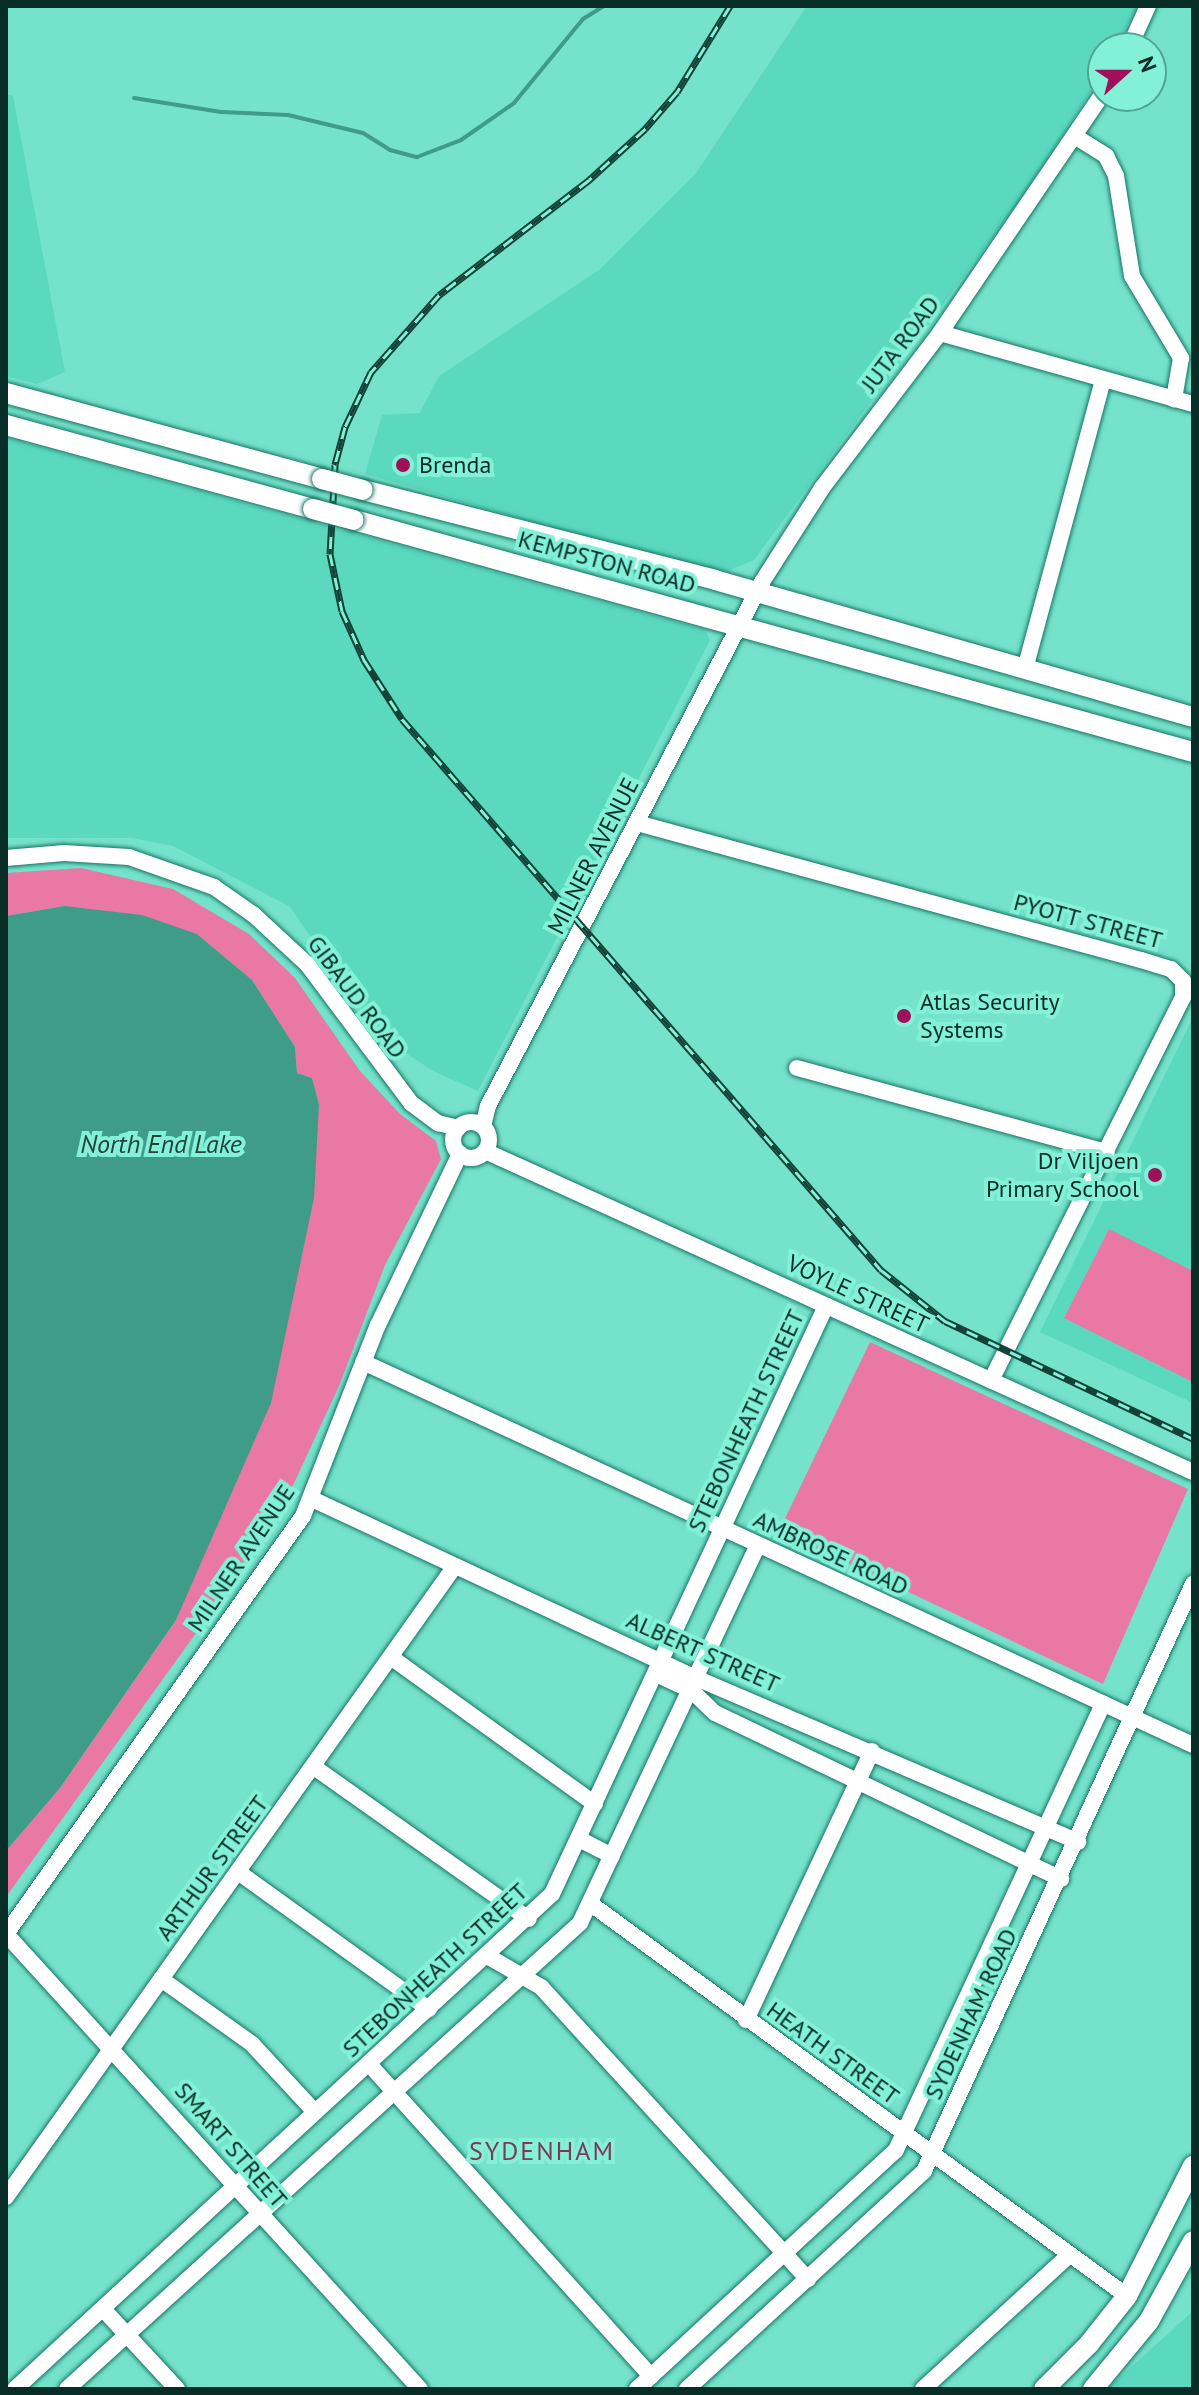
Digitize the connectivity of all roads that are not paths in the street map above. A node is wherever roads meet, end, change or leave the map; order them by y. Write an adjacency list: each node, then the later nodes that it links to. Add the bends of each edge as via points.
1 (1148, 6): 2 (street)
2 (1136, 32)
3 (1091, 112): 4 (street, JUTA ROAD)
4 (1076, 137): 5 (street, JUTA ROAD); 8 (street, via 1106,156 1116,176 1132,276 1181,358)
5 (940, 333): 6 (street); 11 (street, JUTA ROAD, via 822,488)
6 (1103, 379): 8 (street); 13 (street)
7 (6, 393): 11 (main road, KEMPSTON ROAD, bridge)
8 (1174, 399): 9 (street)
9 (1193, 404)
10 (6, 425): 12 (main road, KEMPSTON ROAD, bridge)
11 (755, 593): 12 (street, JUTA ROAD); 13 (main road, KEMPSTON ROAD)
12 (738, 625): 15 (main road, KEMPSTON ROAD); 16 (street, MILNER AVENUE)
13 (1025, 669): 14 (main road, KEMPSTON ROAD)
14 (1193, 717)
15 (1193, 752)
16 (637, 823): 19 (street, MILNER AVENUE); 20 (street, PYOTT STREET, via 1171,969 1183,981 1183,997)
17 (6, 858): 19 (street, GIBAUD ROAD, via 64,853 129,857 214,887 307,964 385,1074 438,1123)
18 (797, 1068): 20 (street)
19 (471, 1140): 21 (street, VOYLE STREET); 22 (street, MILNER AVENUE)
20 (1107, 1152): 23 (street, PYOTT STREET)
21 (826, 1306): 23 (street, VOYLE STREET); 26 (street, STEBONHEATH STREET)
22 (363, 1362): 25 (street, MILNER AVENUE); 26 (street, AMBROSE ROAD)
23 (991, 1381): 24 (street, VOYLE STREET)
24 (1193, 1472)
25 (312, 1499): 28 (street, ALBERT STREET); 50 (street, MILNER AVENUE)
26 (722, 1530): 27 (street, AMBROSE ROAD); 32 (street, STEBONHEATH STREET)
27 (758, 1545): 33 (street); 34 (street, AMBROSE ROAD)
28 (455, 1566): 31 (street, ARTHUR STREET); 32 (street, ALBERT STREET)
29 (1193, 1584): 30 (street, SYDENHAM ROAD)
30 (1187, 1614): 35 (street, SYDENHAM ROAD)
31 (392, 1658): 38 (street, ARTHUR STREET); 40 (street)
32 (659, 1668): 33 (street, ALBERT STREET); 40 (street, STEBONHEATH STREET)
33 (693, 1684): 37 (street, ALBERT STREET); 39 (street, ALBERT STREET, via 715,1713); 44 (street)
34 (1103, 1704): 35 (street, AMBROSE ROAD); 41 (street, SYDENHAM ROAD)
35 (1134, 1717): 36 (street, AMBROSE ROAD); 43 (street, SYDENHAM ROAD)
36 (1193, 1745)
37 (872, 1751): 39 (street); 41 (street, ALBERT STREET)
38 (314, 1767): 46 (street, ARTHUR STREET); 49 (street)
39 (859, 1780): 45 (street, ALBERT STREET); 55 (street)
40 (595, 1804): 42 (street, STEBONHEATH STREET)
41 (1045, 1829): 43 (street, ALBERT STREET); 45 (street, SYDENHAM ROAD)
42 (579, 1839): 44 (street); 49 (street, STEBONHEATH STREET, via 552,1894)
43 (1078, 1842): 47 (street, SYDENHAM ROAD)
44 (612, 1856): 48 (street)
45 (1029, 1862): 47 (street, ALBERT STREET); 60 (street, SYDENHAM ROAD)
46 (238, 1872): 53 (street, ARTHUR STREET); 54 (street)
47 (1061, 1879): 61 (street, SYDENHAM ROAD)
48 (591, 1904): 52 (street, via 580,1923); 55 (street, HEATH STREET)
49 (529, 1919): 51 (street, STEBONHEATH STREET)
50 (6, 1934): 56 (street, SMART STREET)
51 (489, 1957): 52 (street); 54 (street, STEBONHEATH STREET)
52 (524, 1977): 58 (street); 67 (street, via 541,1987)
53 (161, 1979): 56 (street, ARTHUR STREET); 59 (street, via 252,2044)
54 (429, 2009): 57 (street, STEBONHEATH STREET)
55 (746, 2020): 60 (street, HEATH STREET)
56 (114, 2048): 63 (street, SMART STREET); 64 (street, ARTHUR STREET)
57 (369, 2064): 58 (street); 59 (street, STEBONHEATH STREET)
58 (394, 2092): 65 (street); 73 (street)
59 (315, 2112): 63 (street, STEBONHEATH STREET)
60 (904, 2135): 61 (street, HEATH STREET); 67 (street, SYDENHAM ROAD, via 885,2164)
61 (933, 2155): 68 (street, HEATH STREET); 69 (street, SYDENHAM ROAD, via 916,2180)
62 (1193, 2166): 70 (main road)
63 (236, 2185): 65 (street, SMART STREET); 71 (street, STEBONHEATH STREET)
64 (6, 2197)
65 (260, 2215): 72 (street); 77 (street, SMART STREET)
66 (1193, 2241): 82 (main road, via 1149,2321)
67 (785, 2255): 69 (street); 73 (street, SYDENHAM ROAD)
68 (1069, 2255): 70 (street, HEATH STREET); 80 (street)
69 (808, 2279): 79 (street, SYDENHAM ROAD)
70 (1127, 2296): 81 (main road)
71 (103, 2309): 72 (street); 74 (street, STEBONHEATH STREET)
72 (128, 2334): 75 (street); 76 (street)
73 (651, 2376): 78 (street, SYDENHAM ROAD)
74 (15, 2389)
75 (67, 2389)
76 (177, 2389)
77 (420, 2389)
78 (637, 2389)
79 (687, 2389)
80 (923, 2389)
81 (1044, 2389)
82 (1093, 2389)

